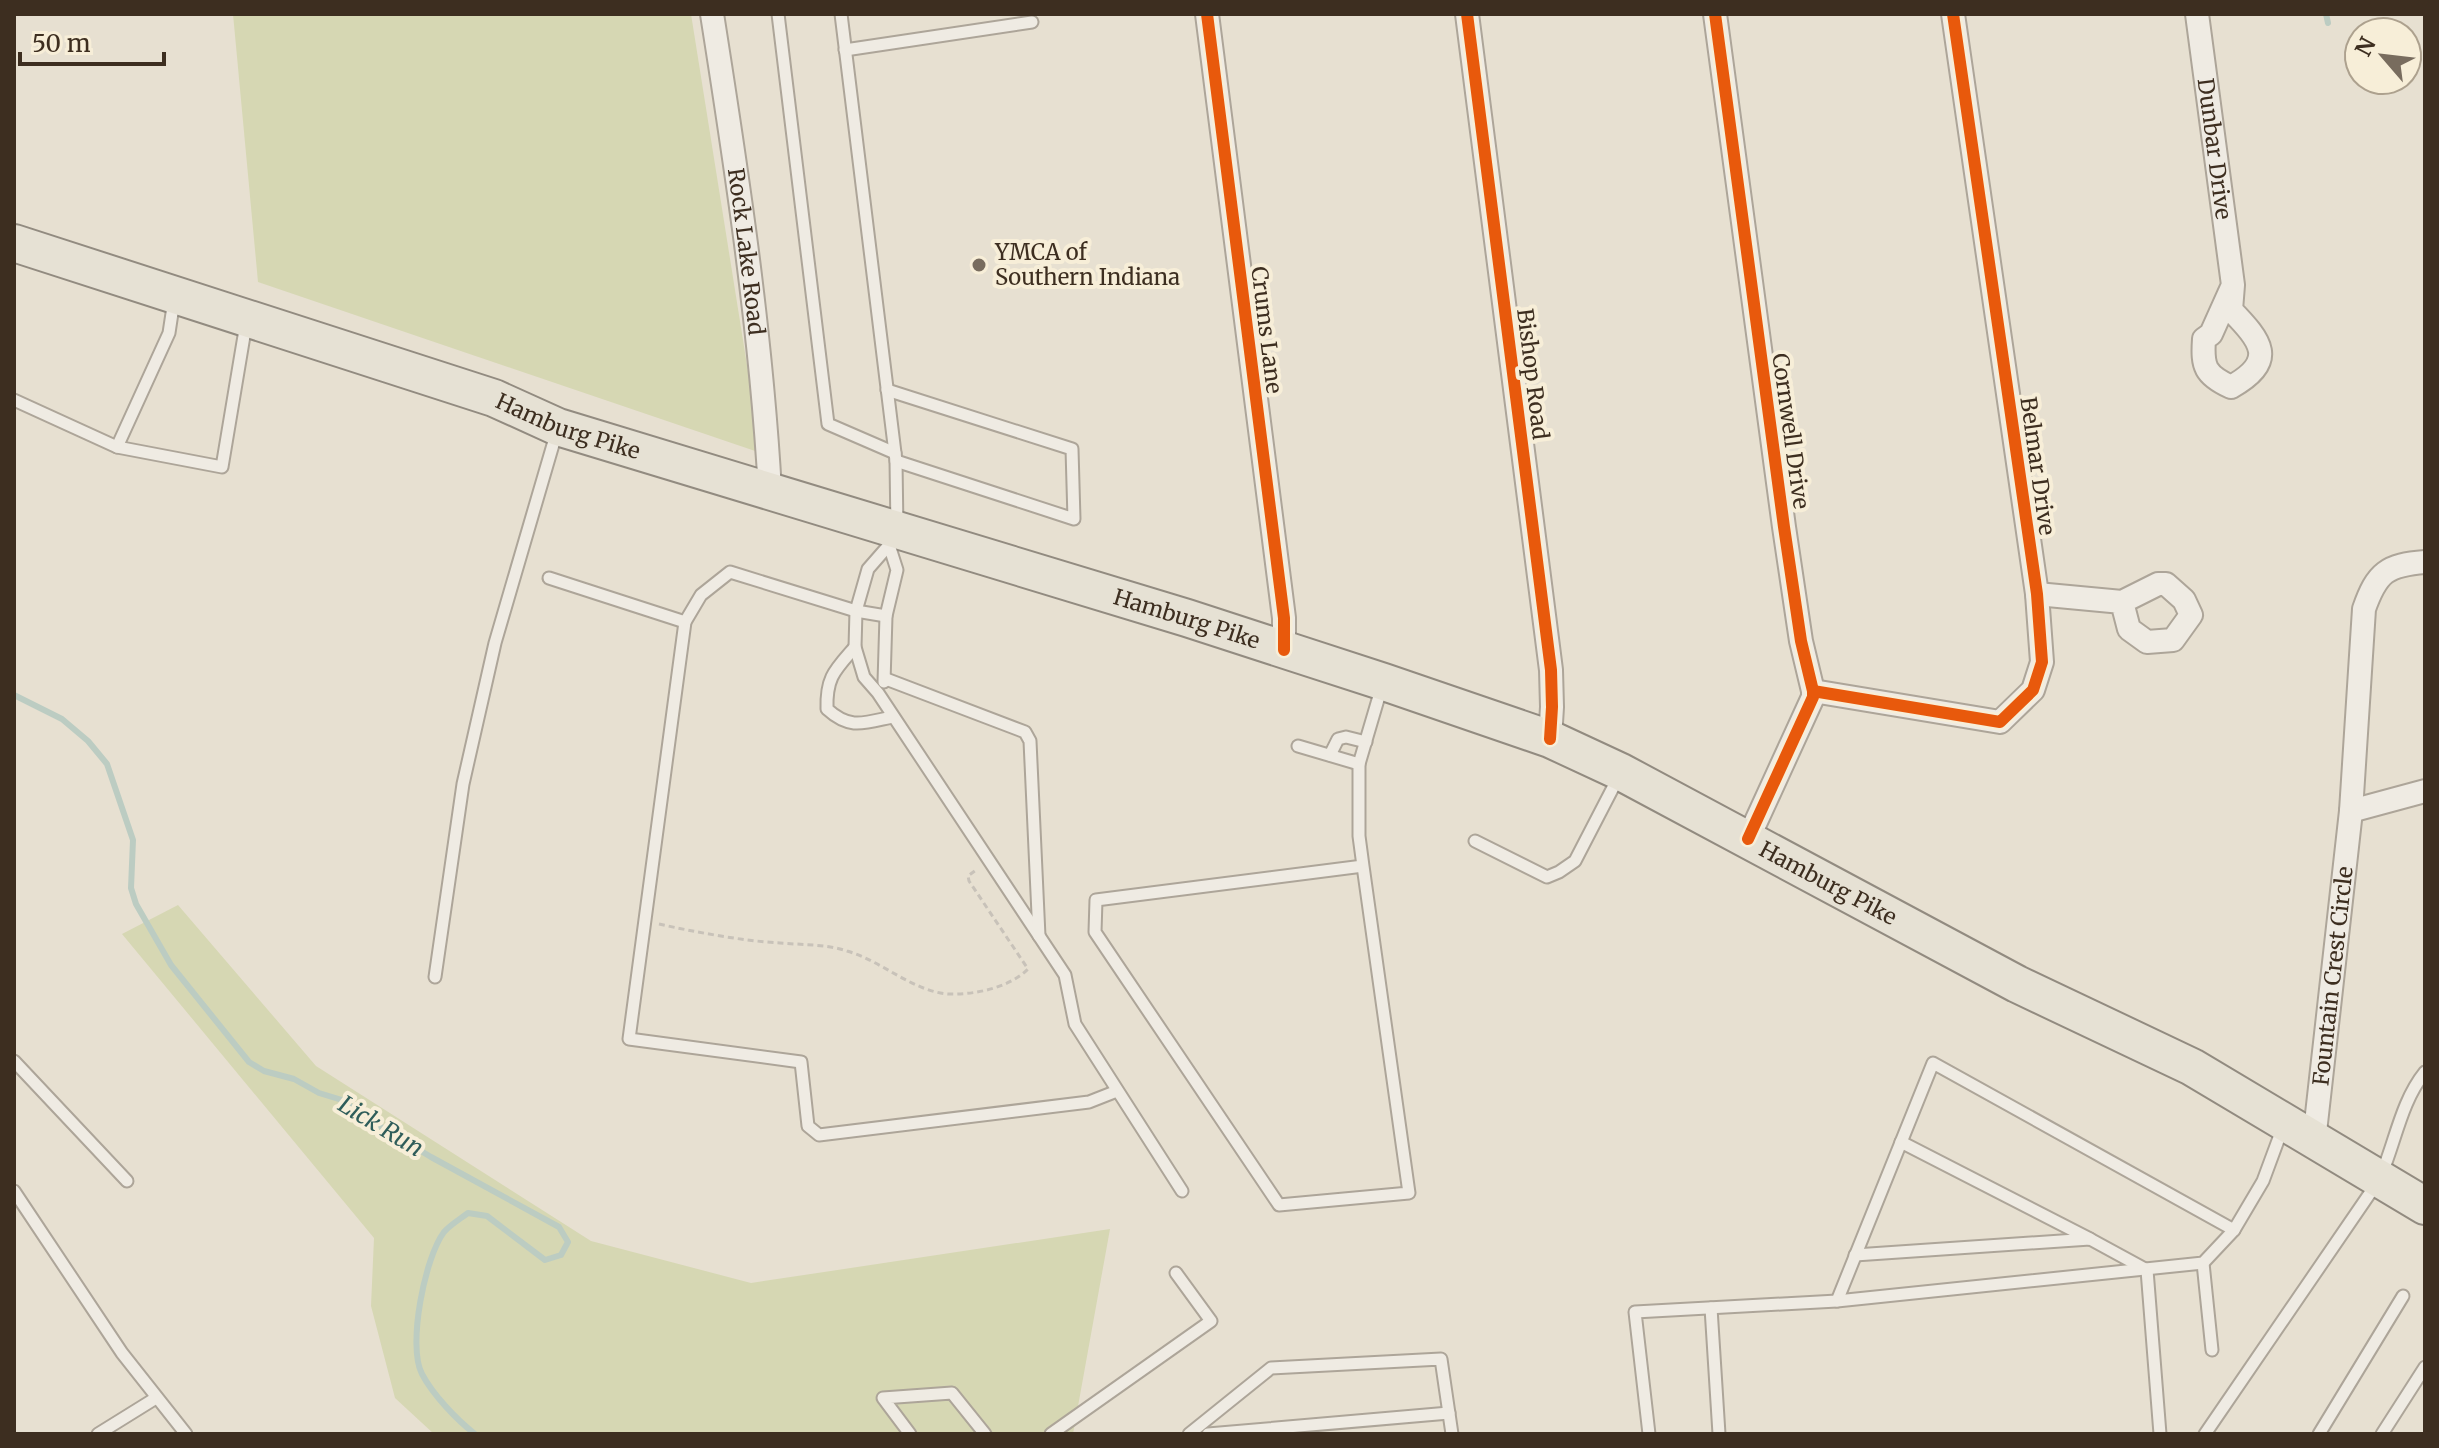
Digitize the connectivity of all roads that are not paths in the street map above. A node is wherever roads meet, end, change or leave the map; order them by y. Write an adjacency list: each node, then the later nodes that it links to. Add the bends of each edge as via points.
1 (712, 14): 20 (street, Rock Lake Road, via 765,401)
2 (778, 14): 19 (lane, via 828,424)
3 (841, 14): 10 (lane)
4 (1207, 14): 30 (street, Crums Lane)
5 (1467, 14): 36 (street, Bishop Road, via 1551,670)
6 (1715, 14): 33 (street, Cornwell Drive, via 1784,527)
7 (1953, 14): 24 (street, Belmar Drive)
8 (2197, 14): 12 (street, Dunbar Drive)
9 (1032, 22): 10 (lane)
10 (845, 50): 15 (lane)
11 (14, 243): 13 (main road, Hamburg Pike)
12 (2233, 285)
13 (175, 295): 14 (main road, Hamburg Pike); 18 (lane, via 169,333)
14 (247, 318): 17 (main road, Hamburg Pike, via 494,398); 18 (lane, via 222,467)
15 (887, 390): 19 (lane); 19 (lane, via 1072,449 1074,519)
16 (14, 400): 18 (lane)
17 (558, 427): 20 (main road, Hamburg Pike); 48 (lane, via 495,643 463,784)
18 (117, 447)
19 (895, 457): 21 (lane)
20 (770, 491): 21 (main road, Hamburg Pike)
21 (893, 538): 26 (lane, via 868,569); 27 (lane, via 897,570); 30 (main road, Hamburg Pike)
22 (2425, 562): 43 (street, Fountain Crest Circle, via 2396,564 2372,585 2364,609)
23 (549, 578): 28 (lane)
24 (2037, 594): 25 (street); 33 (street, Belmar Drive, via 2042,662 2033,690 2000,722)
25 (2122, 602)
26 (856, 611): 27 (lane); 28 (lane, via 730,572 701,595); 29 (lane)
27 (886, 616): 31 (lane)
28 (685, 622): 51 (lane, via 629,1039 801,1062 808,1126 819,1135 1089,1102)
29 (855, 647): 34 (lane, via 864,677); 35 (lane, via 832,674 827,709 839,720 856,724)
30 (1284, 650): 32 (main road, Hamburg Pike)
31 (886, 679): 34 (lane); 47 (lane, via 1025,732 1030,741)
32 (1384, 682): 36 (main road, Hamburg Pike); 37 (lane)
33 (1813, 691): 44 (street)
34 (878, 693): 35 (lane)
35 (892, 717): 47 (lane)
36 (1550, 739): 41 (main road, Hamburg Pike)
37 (1366, 742): 39 (lane, via 1338,739); 40 (lane)
38 (1298, 746): 39 (lane)
39 (1330, 755): 40 (lane)
40 (1359, 764): 46 (lane)
41 (1621, 772): 44 (main road, Hamburg Pike); 45 (lane, via 1575,861 1559,872 1547,877)
42 (2425, 791): 43 (street)
43 (2351, 811): 52 (street, Fountain Crest Circle)
44 (1748, 839): 52 (main road, Hamburg Pike, via 2017,984 2192,1067)
45 (1475, 841)
46 (1363, 866): 46 (lane, via 1409,1193 1279,1205 1095,932 1096,900)
47 (1039, 936): 51 (lane, via 1065,975 1075,1024)
48 (435, 977)
49 (14, 1061): 55 (lane)
50 (2425, 1072): 54 (lane, via 2413,1087)
51 (1117, 1091): 57 (lane)
52 (2299, 1132): 54 (main road, Hamburg Pike); 59 (lane)
53 (1901, 1142): 59 (lane, via 1933,1063); 60 (lane); 61 (lane)
54 (2379, 1180): 58 (main road, Hamburg Pike); 83 (lane)
55 (127, 1181)
56 (14, 1191): 70 (lane)
57 (1182, 1191)
58 (2425, 1206)
59 (2234, 1230): 62 (lane)
60 (2090, 1239): 61 (lane); 63 (lane)
61 (1855, 1255): 66 (lane)
62 (2203, 1263): 63 (lane); 68 (lane)
63 (2147, 1270): 66 (lane); 82 (lane)
64 (1176, 1273): 76 (lane, via 1211,1321)
65 (2403, 1296): 84 (lane)
66 (1837, 1301): 67 (lane)
67 (1711, 1308): 80 (lane, via 1635,1312); 81 (lane)
68 (2212, 1350)
69 (2425, 1367): 85 (lane)
70 (156, 1398): 72 (lane); 73 (lane)
71 (1449, 1413): 77 (lane, via 1441,1359 1271,1368); 78 (lane); 79 (lane)
72 (98, 1434)
73 (186, 1434)
74 (910, 1434): 75 (lane, via 883,1398 952,1393)
75 (985, 1434)
76 (1051, 1434)
77 (1189, 1434)
78 (1208, 1434)
79 (1452, 1434)
80 (1649, 1434)
81 (1719, 1434)
82 (2160, 1434)
83 (2205, 1434)
84 (2319, 1434)
85 (2382, 1434)

